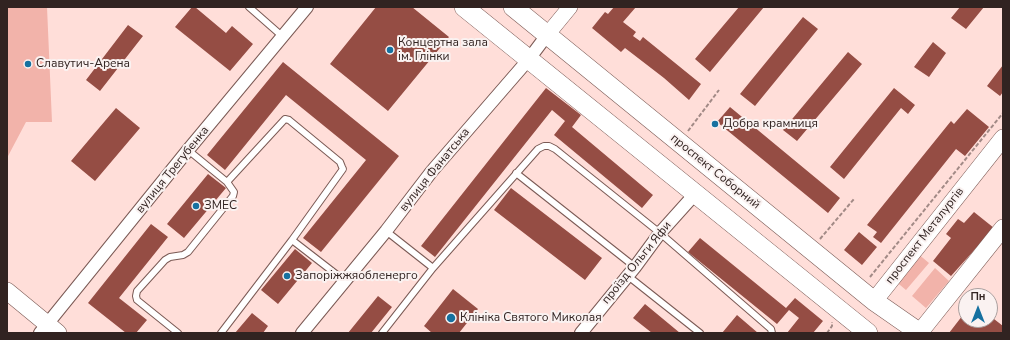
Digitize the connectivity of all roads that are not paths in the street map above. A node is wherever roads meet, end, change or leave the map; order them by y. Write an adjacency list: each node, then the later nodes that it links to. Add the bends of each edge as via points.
1 (249, 7): 7 (lane)
2 (307, 7): 7 (street, вулиця Трегубенка)
3 (464, 7): 8 (main road)
4 (513, 7): 6 (main road, проспект Соборний)
5 (570, 7): 6 (street, вулиця Фанатська)
6 (547, 35): 8 (street, вулиця Фанатська); 25 (main road, проспект Соборний)
7 (282, 36): 10 (street, вулиця Трегубенка)
8 (529, 59): 14 (main road); 16 (street, вулиця Фанатська, via 432,171)
9 (1001, 140): 12 (lane, via 991,163); 20 (main road, проспект Металургів)
10 (188, 150): 13 (lane); 26 (street, вулиця Трегубенка)
11 (516, 173): 17 (lane, via 538,149 549,146); 21 (lane); 22 (lane)
12 (977, 181)
13 (227, 182): 19 (lane, via 285,119 340,162 343,170); 28 (lane, via 234,192 233,196 188,252 170,256 137,291 137,300)
14 (695, 194): 17 (street, проїзд Ольги Яфи); 27 (main road)
15 (1003, 228): 35 (main road)
16 (386, 231): 21 (lane); 23 (street, вулиця Фанатська)
17 (660, 233): 22 (street, проїзд Ольги Яфи); 34 (lane, via 771,329)
18 (931, 239): 20 (lane)
19 (292, 240): 23 (lane); 29 (lane)
20 (912, 252): 25 (main road, проспект Металургів)
21 (434, 268): 31 (lane)
22 (631, 271): 32 (street, проїзд Ольги Яфи); 33 (lane)
23 (344, 281): 30 (street, вулиця Фанатська)
24 (7, 291): 26 (main road)
25 (874, 301): 27 (main road, проспект Металургів); 35 (main road, проспект Соборний)
26 (48, 330)
27 (857, 330)
28 (178, 333)
29 (221, 333)
30 (302, 333)
31 (382, 333)
32 (581, 333)
33 (700, 333)
34 (772, 333)
35 (920, 333)

